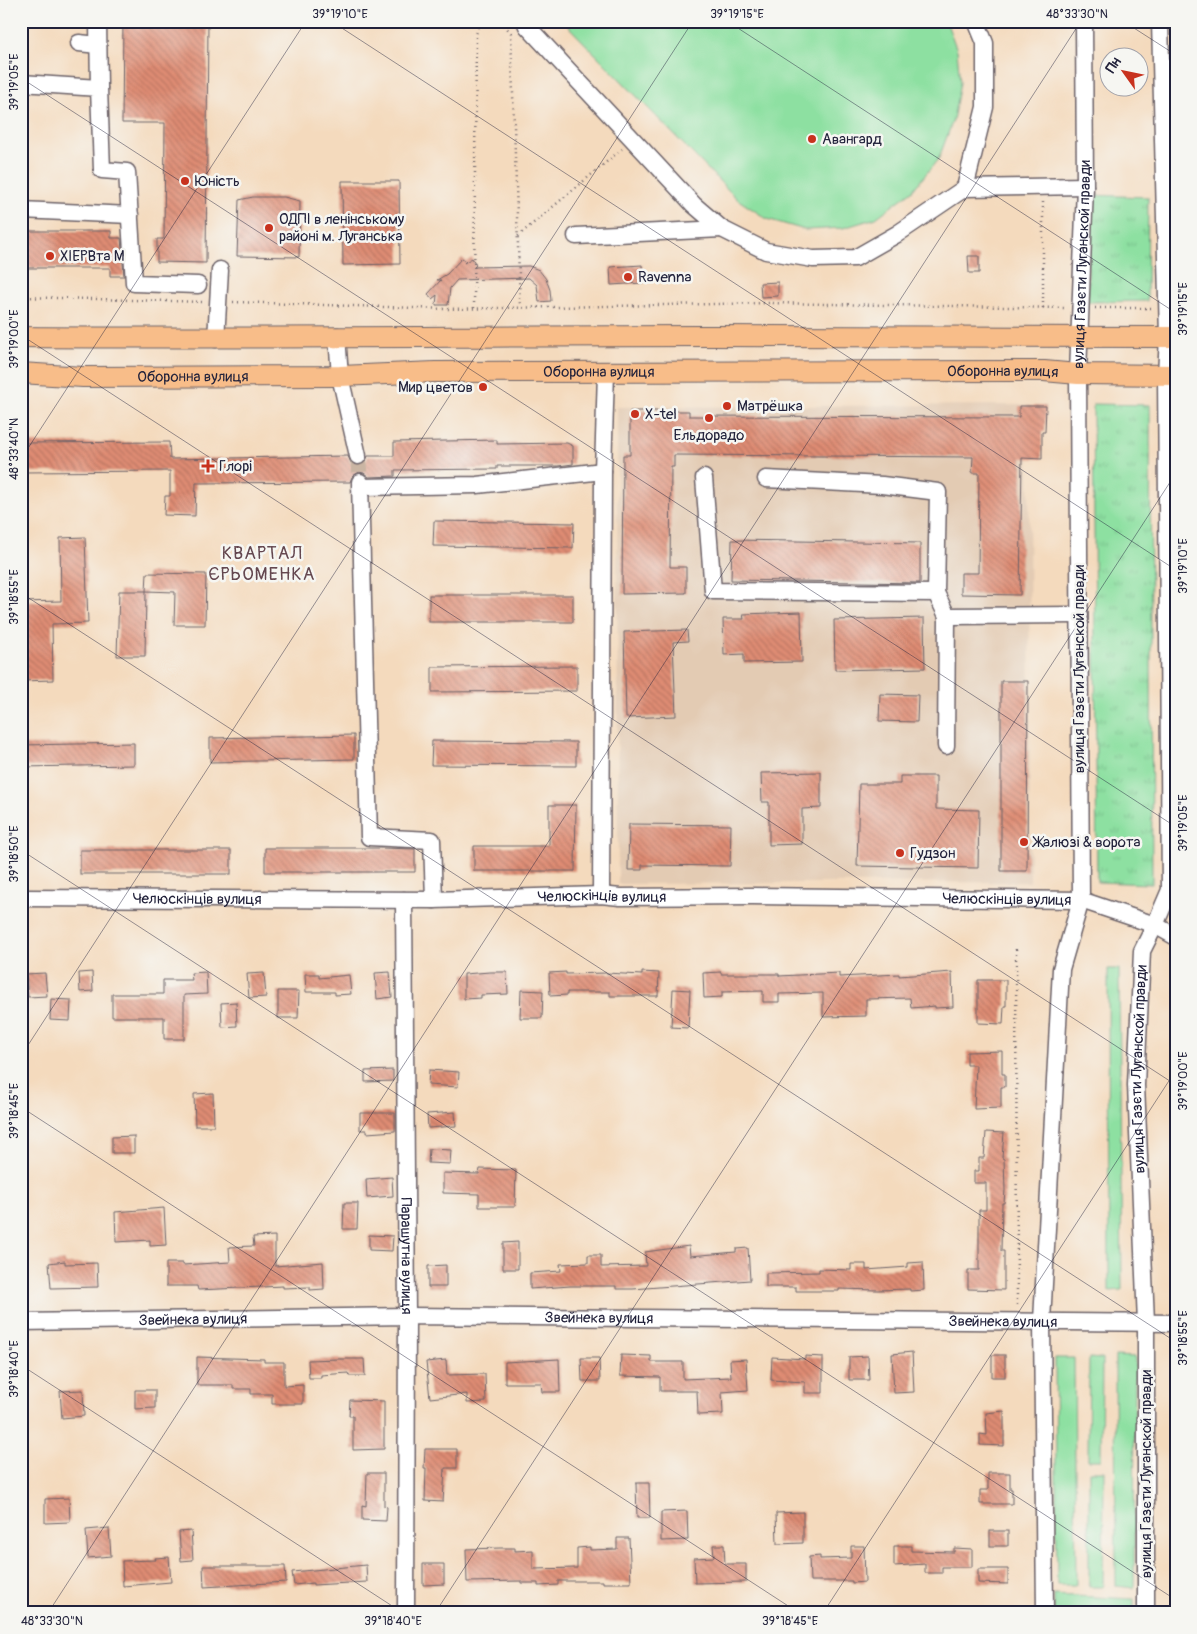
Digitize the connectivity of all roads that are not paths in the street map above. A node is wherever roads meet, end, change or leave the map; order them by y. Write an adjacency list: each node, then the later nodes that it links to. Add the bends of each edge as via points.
1 (98, 21): 7 (street)
2 (525, 21): 15 (street, via 632,140 694,205)
3 (976, 21): 12 (street, via 985,43 985,107)
4 (1084, 21): 11 (street, вулиця Газєти Луганской правди)
5 (1160, 21): 10 (street, вулиця Газєти Луганской правди)
6 (79, 43): 7 (street)
7 (98, 45): 9 (street)
8 (21, 83): 9 (street)
9 (99, 88): 14 (street, via 102,170 127,172)
10 (1169, 144): 22 (street, вулиця Газєти Луганской правди, via 1167,308)
11 (1085, 186): 12 (street); 21 (street, вулиця Газєти Луганской правди)
12 (965, 188): 15 (street, via 855,258 813,259 766,251)
13 (21, 210): 14 (street)
14 (130, 215): 18 (street, via 134,283)
15 (722, 229): 16 (street)
16 (576, 236)
17 (220, 270): 23 (street)
18 (198, 285)
19 (337, 336): 21 (main road); 23 (main road); 28 (street)
20 (21, 337): 23 (main road)
21 (1079, 337): 22 (main road); 26 (street, вулиця Газєти Луганской правди)
22 (1172, 337): 27 (street, вулиця Газєти Луганской правди)
23 (216, 339)
24 (606, 372): 26 (main road, Оборонна вулиця, via 1044,371); 28 (main road, Оборонна вулиця, via 435,372); 30 (street)
25 (21, 373): 28 (main road, Оборонна вулиця, via 83,377)
26 (1078, 374): 27 (main road, Оборонна вулиця); 34 (street, вулиця Газєти Луганской правди)
27 (1171, 375): 42 (street, вулиця Газєти Луганской правди, via 1170,890)
28 (340, 376): 29 (street)
29 (358, 456)
30 (603, 471): 37 (street); 40 (street, via 477,485 361,485 369,837 432,840)
31 (704, 478): 33 (street, via 713,591)
32 (766, 479): 33 (street, via 882,485 938,492)
33 (936, 593): 35 (street)
34 (1078, 615): 35 (street); 41 (street, вулиця Газєти Луганской правди)
35 (947, 616): 36 (street)
36 (946, 746)
37 (601, 895): 40 (street, Челюскінців вулиця); 41 (street, Челюскінців вулиця)
38 (21, 898): 39 (street, Челюскінців вулиця)
39 (404, 900): 40 (street, Челюскінців вулиця); 44 (street, Парашутна вулиця)
40 (434, 900)
41 (1081, 900): 42 (street, Челюскінців вулиця); 45 (street, вулиця Газєти Луганской правди, via 1061,969)
42 (1155, 925): 43 (street, Челюскінців вулиця); 47 (street, вулиця Газєти Луганской правди, via 1142,951 1136,1085)
43 (1175, 937)
44 (407, 1316): 45 (street, Звейнека вулиця); 46 (street, Звейнека вулиця); 49 (street, Парашутна вулиця)
45 (1042, 1321): 47 (street, Звейнека вулиця); 50 (street, вулиця Газєти Луганской правди)
46 (21, 1322)
47 (1146, 1322): 48 (street, Звейнека вулиця); 51 (street, вулиця Газєти Луганской правди)
48 (1176, 1323)
49 (406, 1613)
50 (1045, 1613)
51 (1146, 1613)

